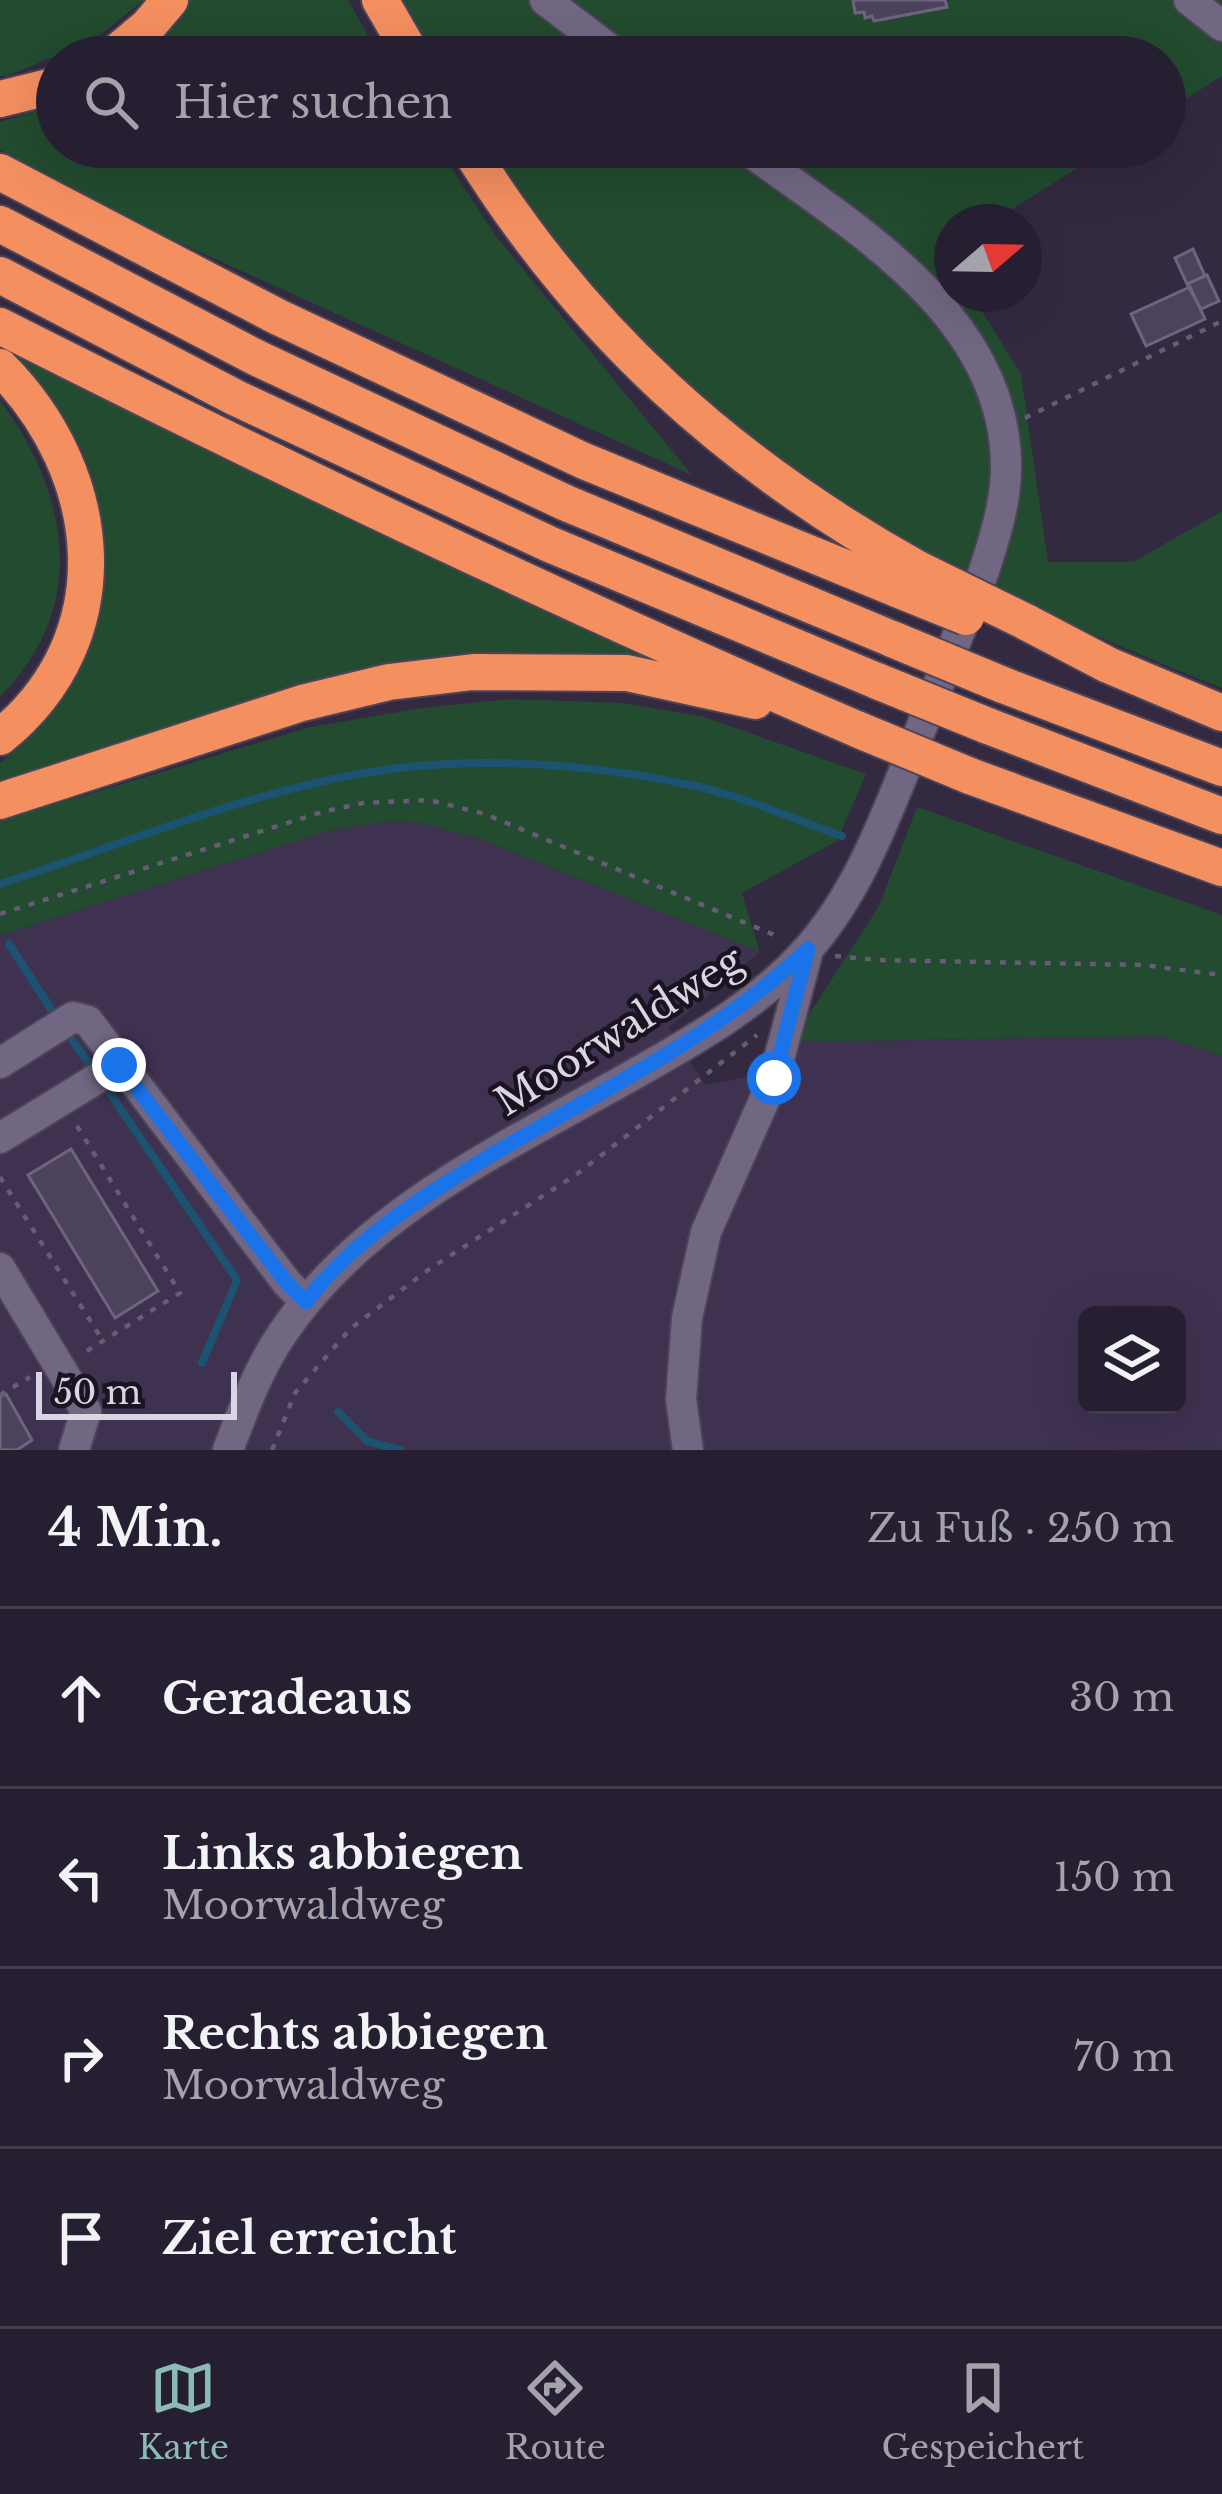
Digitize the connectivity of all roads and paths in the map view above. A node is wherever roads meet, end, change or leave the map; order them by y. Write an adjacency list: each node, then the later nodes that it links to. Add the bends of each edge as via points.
1 (170, 0): 6 (highway)
2 (380, 0): 7 (highway)
3 (545, 0): 8 (street)
4 (1189, 0): 5 (street)
5 (1222, 26)
6 (136, 36)
7 (401, 36)
8 (592, 36)
9 (36, 90): 10 (highway)
10 (0, 99)
11 (481, 168): 22 (highway, via 578,298 670,397)
12 (772, 168): 31 (street, Moorwaldweg, via 859,232 946,312 974,352 1003,425 1007,466 984,571)
13 (0, 172): 22 (highway, via 278,317 584,461)
14 (0, 224): 26 (highway, bridge, via 545,494)
15 (0, 275): 28 (highway, bridge, via 236,398 528,534)
16 (1222, 321): 20 (path)
17 (0, 326): 24 (highway, via 532,586)
18 (0, 367): 25 (highway, via 54,434 79,492 87,556 81,612 63,661)
19 (1016, 403): 20 (path)
20 (1022, 419): 21 (path)
21 (1023, 433)
22 (913, 582): 23 (highway, bridge)
23 (1222, 713)
24 (844, 724): 27 (highway, via 626,674 473,672 302,703); 29 (highway, bridge)
25 (0, 736)
26 (1222, 768)
27 (0, 801)
28 (1222, 815)
29 (1222, 868)
30 (0, 914): 33 (path, via 322,812 429,800 485,814)
31 (841, 928): 32 (path); 33 (street, Moorwaldweg)
32 (840, 957): 33 (path); 33 (path); 34 (path, via 1143,965)
33 (817, 961): 35 (street); 42 (street, Moorwaldweg, via 397,1215)
34 (1222, 975)
35 (790, 1008): 48 (path, via 577,1174 350,1329 295,1393); 49 (street, via 774,1078 706,1232 687,1318 681,1399)
36 (0, 1063): 37 (street, via 73,1017 88,1021)
37 (119, 1065): 38 (street); 42 (street)
38 (71, 1095): 39 (street); 43 (path, via 180,1292)
39 (0, 1138)
40 (0, 1177): 43 (path)
41 (0, 1268): 44 (street)
42 (306, 1302): 47 (street, Moorwaldweg, via 280,1336)
43 (103, 1341): 44 (path)
44 (58, 1359): 45 (path); 46 (street, via 86,1411)
45 (0, 1395)
46 (74, 1450)
47 (228, 1450)
48 (272, 1450)
49 (688, 1450)

